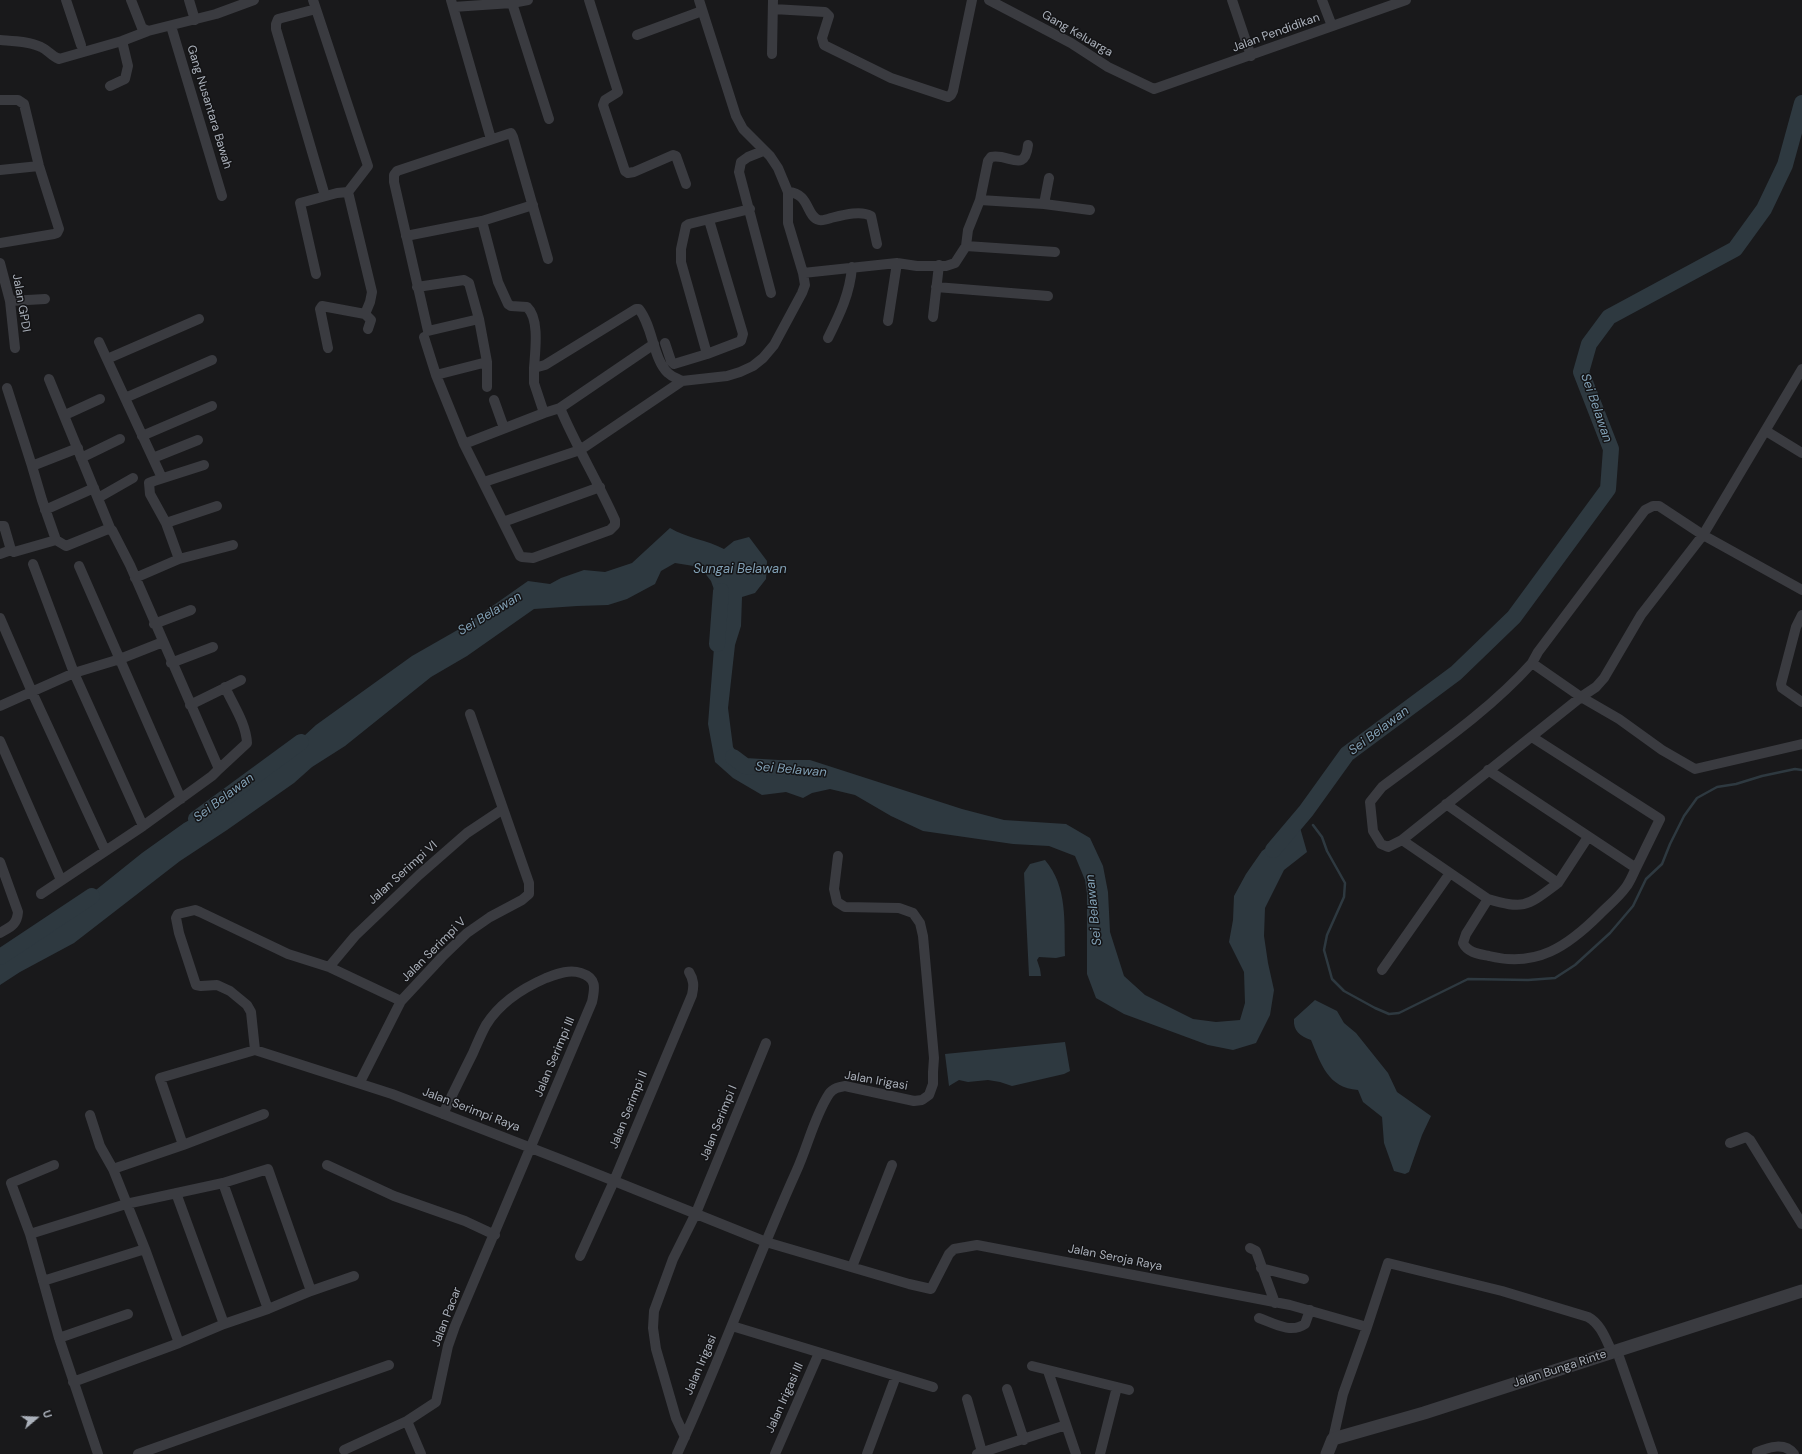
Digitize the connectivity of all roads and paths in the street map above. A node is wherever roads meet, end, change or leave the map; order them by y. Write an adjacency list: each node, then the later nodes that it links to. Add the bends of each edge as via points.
1 (66, 0): 25 (street)
2 (131, 0): 21 (street, via 142,28)
3 (189, 0): 18 (street)
4 (525, 0): 14 (street)
5 (589, 0): 38 (street, via 618,92 605,100 603,105 625,171 634,172 673,155 676,156)
6 (699, 0): 17 (street)
7 (972, 0): 16 (street, via 953,90 948,97 891,78 824,45 822,38 829,16 825,12)
8 (989, 0): 29 (street, Gang Keluarga, via 1108,67)
9 (1232, 0): 27 (street)
10 (1322, 0): 20 (street)
11 (1406, 0): 20 (street, Jalan Pendidikan)
12 (247, 1): 18 (street)
13 (452, 3): 14 (street); 32 (street)
14 (512, 3): 31 (street)
15 (315, 4): 39 (street, via 368,166); 42 (street, via 278,19 276,30)
16 (773, 5): 26 (street)
17 (702, 11): 22 (street); 34 (street, via 736,116 743,129)
18 (195, 20): 19 (street)
19 (171, 26): 21 (street); 41 (street, Gang Nusantara Bawah)
20 (1332, 26): 27 (street, Jalan Pendidikan)
21 (148, 31): 24 (street)
22 (637, 35)
23 (0, 40): 24 (street, via 34,44 59,59)
24 (122, 41): 28 (street, via 128,66 125,79)
25 (80, 45)
26 (772, 54)
27 (1252, 56): 29 (street, Jalan Pendidikan)
28 (110, 86)
29 (1154, 89)
30 (0, 100): 35 (street, via 18,100 24,104)
31 (549, 119)
32 (491, 139): 44 (street, via 512,134); 50 (street, via 397,171 394,182)
33 (1028, 145): 43 (street, via 1024,160 991,157)
34 (763, 151): 40 (street, via 778,168); 46 (street, via 748,157 739,165)
35 (39, 166): 36 (street); 51 (street, via 58,232)
36 (0, 170)
37 (1049, 178): 45 (street)
38 (686, 184)
39 (348, 192): 42 (street); 68 (street, via 371,289)
40 (788, 192): 52 (street, via 800,196 815,218 820,220 843,215 871,216 874,221); 60 (street, via 788,224)
41 (222, 196)
42 (325, 196): 61 (street, via 303,201 299,206)
43 (980, 200): 45 (street); 53 (street, via 968,230)
44 (533, 204): 49 (street); 55 (street)
45 (1044, 204): 47 (street)
46 (750, 209): 48 (street); 64 (street)
47 (1090, 210)
48 (709, 220): 81 (street, via 686,226 681,249 681,262); 81 (street, via 743,334 741,341)
49 (482, 221): 50 (street); 85 (street, via 498,282 508,304 527,307 532,314 536,336)
50 (406, 236): 62 (street)
51 (0, 243)
52 (876, 244)
53 (966, 246): 54 (street); 58 (street, via 955,263)
54 (1055, 252)
55 (548, 259)
56 (0, 263): 67 (street, Jalan GPDI)
57 (897, 263): 58 (street, via 917,266); 59 (street); 72 (street)
58 (939, 265): 63 (street)
59 (852, 267): 60 (street); 75 (street, via 846,302)
60 (803, 273): 89 (street, via 805,284 802,293 774,345 763,358 740,372 727,376)
61 (316, 274)
62 (417, 287): 71 (street, via 464,280 469,283); 71 (street, via 428,331)
63 (936, 287): 65 (street); 69 (street)
64 (771, 293)
65 (1048, 296)
66 (45, 298): 67 (street)
67 (10, 301): 79 (street, Jalan GPDI)
68 (367, 309): 73 (street, via 371,320); 80 (street, via 322,306 320,309)
69 (933, 317)
70 (199, 319): 82 (street)
71 (479, 319): 84 (street)
72 (888, 321)
73 (368, 329)
74 (424, 337): 87 (street)
75 (828, 338)
76 (100, 342): 82 (street)
77 (665, 343): 81 (street, via 674,364)
78 (654, 344): 85 (street, via 646,318 639,309 636,309 545,365); 89 (street, via 664,369); 96 (street)
79 (15, 348)
80 (328, 348)
81 (707, 354)
82 (107, 359): 92 (street)
83 (212, 360): 92 (street)
84 (486, 362): 87 (street); 90 (street)
85 (534, 368): 97 (street, via 534,383)
86 (1802, 369): 100 (street)
87 (436, 375): 104 (street)
88 (49, 379): 98 (street)
89 (682, 381): 105 (street)
90 (487, 387)
91 (7, 388): 110 (street)
92 (125, 398): 101 (street)
93 (100, 399): 98 (street)
94 (494, 400): 99 (street)
95 (212, 406): 101 (street)
96 (560, 408): 97 (street); 105 (street)
97 (544, 413): 99 (street)
98 (65, 416): 106 (street)
99 (504, 428): 104 (street)
100 (1766, 431): 107 (street); 122 (street)
101 (142, 436): 108 (street)
102 (120, 439): 106 (street)
103 (198, 440): 108 (street)
104 (464, 444): 113 (street)
105 (580, 450): 113 (street); 114 (street)
106 (80, 453): 110 (street); 115 (street)
107 (1802, 454)
108 (153, 458): 112 (street)
109 (204, 465): 112 (street)
110 (32, 466): 117 (street)
111 (133, 478): 115 (street)
112 (162, 478): 119 (street, via 149,483 149,489)
113 (484, 482): 118 (street)
114 (600, 487): 118 (street); 118 (street, via 615,520 613,527 533,558 520,556)
115 (96, 493): 117 (street); 121 (street)
116 (217, 506): 119 (street)
117 (45, 510): 123 (street)
118 (503, 522)
119 (166, 523): 127 (street)
120 (0, 526): 125 (street, via 4,526)
121 (110, 528): 123 (street, via 66,546); 130 (street, via 117,537)
122 (1703, 535): 131 (street); 139 (street, via 1659,506 1645,510); 145 (street, via 1642,615 1604,678)
123 (56, 540): 125 (street, via 14,552)
124 (234, 545): 127 (street)
125 (11, 550): 126 (street)
126 (0, 554)
127 (179, 559): 130 (street)
128 (33, 564): 141 (street)
129 (79, 566): 138 (street)
130 (135, 578): 135 (street)
131 (1802, 590)
132 (191, 610): 135 (street)
133 (1802, 615): 146 (street, via 1796,627 1781,684 1782,688)
134 (0, 618): 144 (street)
135 (154, 624): 136 (street)
136 (163, 642): 138 (street); 140 (street)
137 (213, 647): 140 (street)
138 (120, 659): 141 (street); 155 (street)
139 (1532, 663): 145 (street); 160 (street, via 1491,704 1382,787 1370,802 1373,831 1377,841 1388,847)
140 (171, 664): 147 (street)
141 (74, 673): 144 (street); 158 (street)
142 (241, 680): 143 (street)
143 (225, 687): 147 (street); 153 (street, via 246,733 246,743)
144 (32, 692): 148 (street); 161 (street)
145 (1581, 697): 150 (street); 152 (street, via 1695,769)
146 (1802, 702)
147 (190, 705): 153 (street)
148 (0, 706)
149 (470, 714): 157 (street)
150 (1532, 737): 154 (street); 164 (street, via 1660,819)
151 (0, 740): 166 (street)
152 (1802, 744)
153 (219, 769): 155 (street)
154 (1488, 770): 156 (street); 159 (street)
155 (181, 798): 158 (street)
156 (1446, 804): 160 (street); 167 (street)
157 (503, 809): 171 (street, Jalan Serimpi VI, via 467,833 404,889 355,936); 174 (street, Jalan Serimpi V, via 529,883 529,894 490,916 467,933)
158 (143, 826): 161 (street)
159 (1588, 837): 164 (street); 167 (street)
160 (1402, 840): 165 (street)
161 (105, 850): 166 (street)
162 (838, 856): 196 (street, Jalan Irigasi, via 834,889 837,902 845,907 898,908 912,913 920,923 934,1058 932,1084 929,1095 922,1100 904,1099 845,1086 837,1087 830,1092)
163 (0, 862): 170 (street, via 18,912 18,920 14,925)
164 (1636, 868): 169 (street, via 1626,887 1580,934 1548,954 1523,960 1496,958 1466,949 1463,943 1466,934)
165 (1450, 873): 169 (street); 172 (street)
166 (61, 880): 168 (street)
167 (1558, 883): 169 (street, via 1537,899 1520,906)
168 (41, 894)
169 (1488, 899)
170 (0, 933)
171 (329, 967): 174 (street); 176 (street, via 288,954 200,912 191,911 176,915 196,985 217,985 230,991 247,1005 251,1012)
172 (1382, 970)
173 (689, 972): 188 (street, Jalan Serimpi II, via 694,986 692,995)
174 (402, 1001): 177 (street, Jalan Serimpi V)
175 (766, 1043): 192 (street, Jalan Serimpi I)
176 (255, 1050): 177 (street, Jalan Serimpi Raya); 182 (street, via 160,1078)
177 (360, 1082): 179 (street, Jalan Serimpi Raya)
178 (264, 1114): 182 (street)
179 (443, 1114): 183 (street, Jalan Serimpi Raya); 183 (street, Jalan Serimpi III, via 487,1024 510,1000 536,982 566,971 573,970 588,975 594,982 592,1002)
180 (90, 1115): 187 (street, via 100,1146)
181 (1730, 1143): 193 (street, via 1746,1137 1750,1140)
182 (183, 1145): 187 (street)
183 (532, 1148): 188 (street, Jalan Serimpi Raya); 195 (street, Jalan Pacar)
184 (54, 1164): 194 (street, via 11,1183)
185 (327, 1165): 195 (street, via 394,1196 465,1221)
186 (892, 1165): 200 (street)
187 (113, 1169): 191 (street)
188 (614, 1180): 192 (street, Jalan Serimpi Raya); 199 (street, Jalan Serimpi II)
189 (223, 1183): 190 (street); 205 (street, via 268,1170); 208 (street)
190 (176, 1193): 191 (street); 212 (street)
191 (126, 1204): 194 (street); 198 (street)
192 (696, 1213): 196 (street, Jalan Serimpi Raya); 231 (street, Jalan Serimpi I, via 673,1259 654,1310 653,1328 656,1349 676,1418)
193 (1802, 1224)
194 (30, 1234): 204 (street)
195 (495, 1235): 229 (street, Jalan Pacar, via 448,1346 436,1402)
196 (766, 1242): 200 (street, Jalan Seroja Raya); 213 (street, Jalan Irigasi)
197 (1250, 1248): 201 (street, via 1256,1251)
198 (145, 1249): 204 (street); 216 (street)
199 (580, 1256)
200 (852, 1267): 207 (street, Jalan Seroja Raya, via 931,1289 954,1249 978,1245)
201 (1261, 1268): 203 (street); 207 (street)
202 (354, 1276): 205 (street)
203 (1304, 1279)
204 (43, 1281): 215 (street)
205 (311, 1291): 208 (street)
206 (1802, 1291): 217 (street, Jalan Bunga Rinte)
207 (1275, 1303): 209 (street, Jalan Seroja Raya)
208 (268, 1309): 212 (street)
209 (1310, 1310): 211 (street, via 1305,1324 1296,1328 1284,1327); 214 (street, Jalan Seroja Raya)
210 (128, 1314): 215 (street)
211 (1259, 1318)
212 (224, 1324): 216 (street)
213 (732, 1326): 218 (street); 231 (street, Jalan Irigasi)
214 (1367, 1327): 217 (street, via 1388,1262 1502,1291 1588,1317 1595,1321); 232 (street, via 1343,1394)
215 (60, 1338): 223 (street)
216 (180, 1343): 223 (street)
217 (1614, 1352): 232 (street, Jalan Bunga Rinte, via 1424,1413); 246 (street)
218 (819, 1353): 222 (street); 241 (street, Jalan Irigasi III)
219 (389, 1365): 238 (street)
220 (1032, 1366): 221 (street)
221 (1048, 1371): 225 (street); 230 (street)
222 (896, 1376): 224 (street); 242 (street)
223 (73, 1382): 237 (street)
224 (933, 1387)
225 (1117, 1387): 227 (street); 244 (street)
226 (1007, 1390): 233 (street)
227 (1129, 1390)
228 (967, 1399): 236 (street)
229 (407, 1421): 234 (street, Jalan Pacar); 239 (street)
230 (1066, 1426): 233 (street); 243 (street)
231 (685, 1437): 240 (street, Jalan Irigasi)
232 (1333, 1439): 245 (street)
233 (1024, 1440): 236 (street)
234 (344, 1450)
235 (1757, 1452): 247 (street, via 1784,1447)
236 (979, 1453)
237 (98, 1454)
238 (138, 1454)
239 (420, 1454)
240 (677, 1454)
241 (775, 1454)
242 (866, 1454)
243 (1076, 1454)
244 (1100, 1454)
245 (1327, 1454)
246 (1653, 1454)
247 (1794, 1454)

